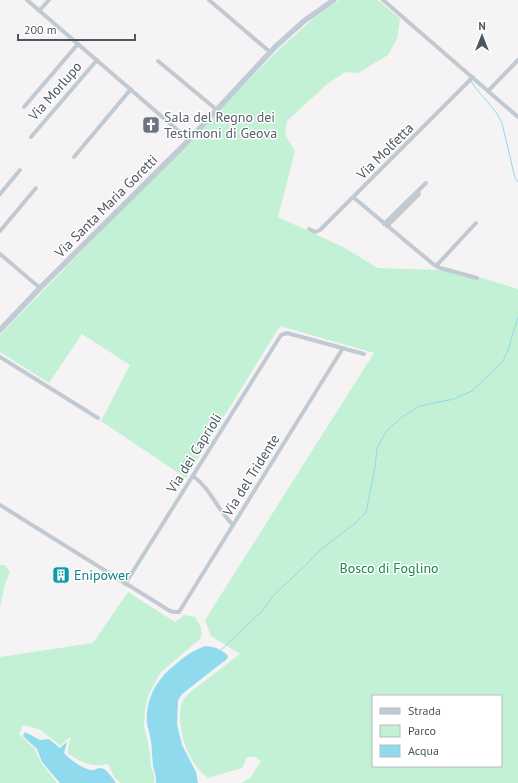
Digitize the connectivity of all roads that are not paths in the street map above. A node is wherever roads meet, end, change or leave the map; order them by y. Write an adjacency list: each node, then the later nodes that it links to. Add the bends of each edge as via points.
1 (27, 0): 6 (street)
2 (49, 0): 6 (street)
3 (209, 0): 8 (street)
4 (334, 0): 8 (main road, Via Santa Maria Goretti, via 300,24)
5 (384, 0): 12 (street)
6 (39, 11): 7 (street)
7 (78, 44): 9 (street); 15 (street)
8 (270, 52): 16 (main road, Via Santa Maria Goretti)
9 (97, 60): 13 (street); 18 (street, Via Morlupo)
10 (518, 60): 14 (street)
11 (158, 61): 16 (street)
12 (472, 78): 14 (street); 26 (street, Via Molfetta)
13 (131, 89): 19 (street); 20 (street)
14 (488, 91): 17 (street)
15 (24, 106)
16 (217, 110): 19 (main road, Via Santa Maria Goretti)
17 (518, 117)
18 (30, 137)
19 (190, 140): 34 (main road, Via Santa Maria Goretti)
20 (74, 157)
21 (20, 170): 24 (street)
22 (426, 182): 28 (street)
23 (36, 188): 30 (street)
24 (0, 194)
25 (419, 194): 28 (street)
26 (353, 197): 28 (street); 29 (street, Via Molfetta, via 320,230)
27 (476, 223): 32 (street)
28 (385, 225): 32 (street)
29 (309, 230)
30 (0, 231)
31 (0, 254): 34 (street)
32 (436, 266): 33 (street)
33 (477, 278)
34 (40, 288): 35 (main road, Via Santa Maria Goretti)
35 (0, 330)
36 (343, 348): 37 (street); 40 (street, Via dei Caprioli, via 283,334); 42 (street, Via del Tridente)
37 (364, 354)
38 (0, 357): 39 (street)
39 (98, 418)
40 (193, 476): 42 (street, via 208,489 220,510); 43 (street, Via dei Caprioli)
41 (0, 505): 43 (street)
42 (233, 525): 43 (street, Via del Tridente, via 182,609 170,611)
43 (125, 584)

